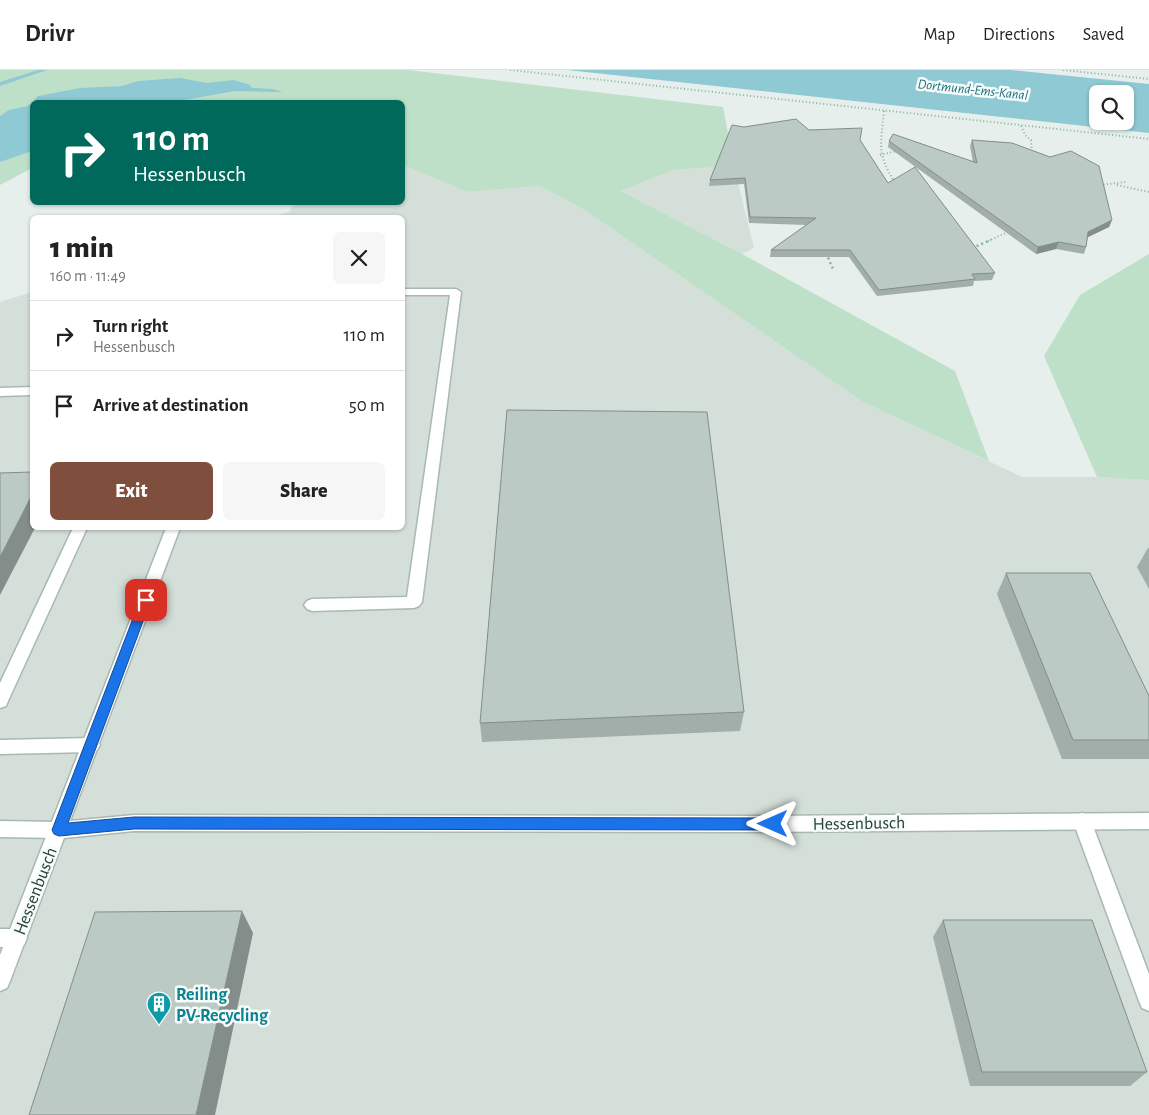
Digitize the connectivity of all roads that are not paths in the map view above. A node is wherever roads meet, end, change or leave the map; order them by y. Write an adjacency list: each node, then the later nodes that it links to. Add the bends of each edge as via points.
1 (405, 292): 6 (street, via 456,292 414,602)
2 (30, 391): 3 (street)
3 (0, 392)
4 (79, 530): 7 (street)
5 (172, 530): 8 (street, Hessenbusch)
6 (312, 605)
7 (0, 701)
8 (91, 745): 9 (street); 13 (street, Hessenbusch)
9 (0, 747)
10 (1082, 821): 11 (street, Hessenbusch); 13 (street, Hessenbusch, via 134,823); 16 (street)
11 (1149, 821)
12 (0, 829): 13 (street)
13 (59, 830): 14 (street, Hessenbusch)
14 (8, 938): 15 (street, Hessenbusch)
15 (0, 981)
16 (1149, 1001)

